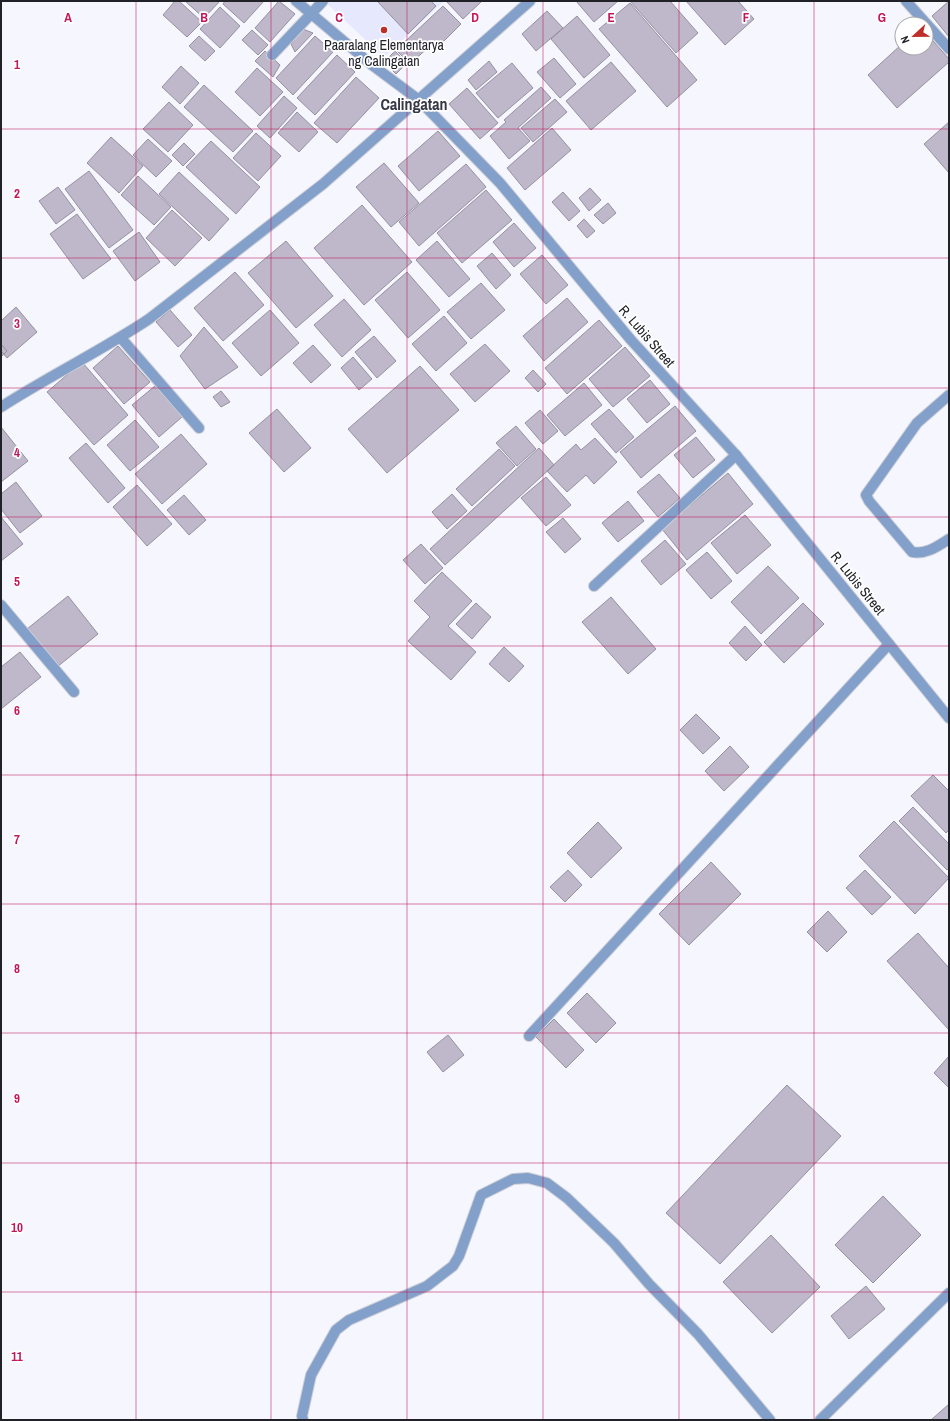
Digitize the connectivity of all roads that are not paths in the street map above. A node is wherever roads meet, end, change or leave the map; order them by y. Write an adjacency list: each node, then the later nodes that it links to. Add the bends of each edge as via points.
1 (296, 1): 5 (street, R. Lubis Street)
2 (323, 1): 5 (street)
3 (530, 1): 8 (street)
4 (906, 1): 6 (street)
5 (311, 14): 7 (street); 8 (street, R. Lubis Street)
6 (949, 49)
7 (272, 55)
8 (419, 100): 9 (street, via 323,184); 13 (street, R. Lubis Street, via 500,183 631,340)
9 (121, 338): 11 (street, via 43,380); 12 (street)
10 (949, 395): 14 (street, via 917,423 866,495 912,552 926,552)
11 (1, 407)
12 (199, 428)
13 (736, 455): 15 (street); 17 (street, R. Lubis Street)
14 (949, 539)
15 (594, 586)
16 (1, 605): 18 (street)
17 (889, 644): 19 (street, R. Lubis Street); 20 (street)
18 (74, 692)
19 (949, 718)
20 (529, 1036)
21 (949, 1293): 24 (street)
22 (303, 1420): 23 (street, via 311,1375 336,1330 349,1320 427,1286 453,1266 481,1195 512,1179 528,1178 547,1183 567,1198 614,1243 649,1284 698,1334)
23 (770, 1420)
24 (820, 1420)

